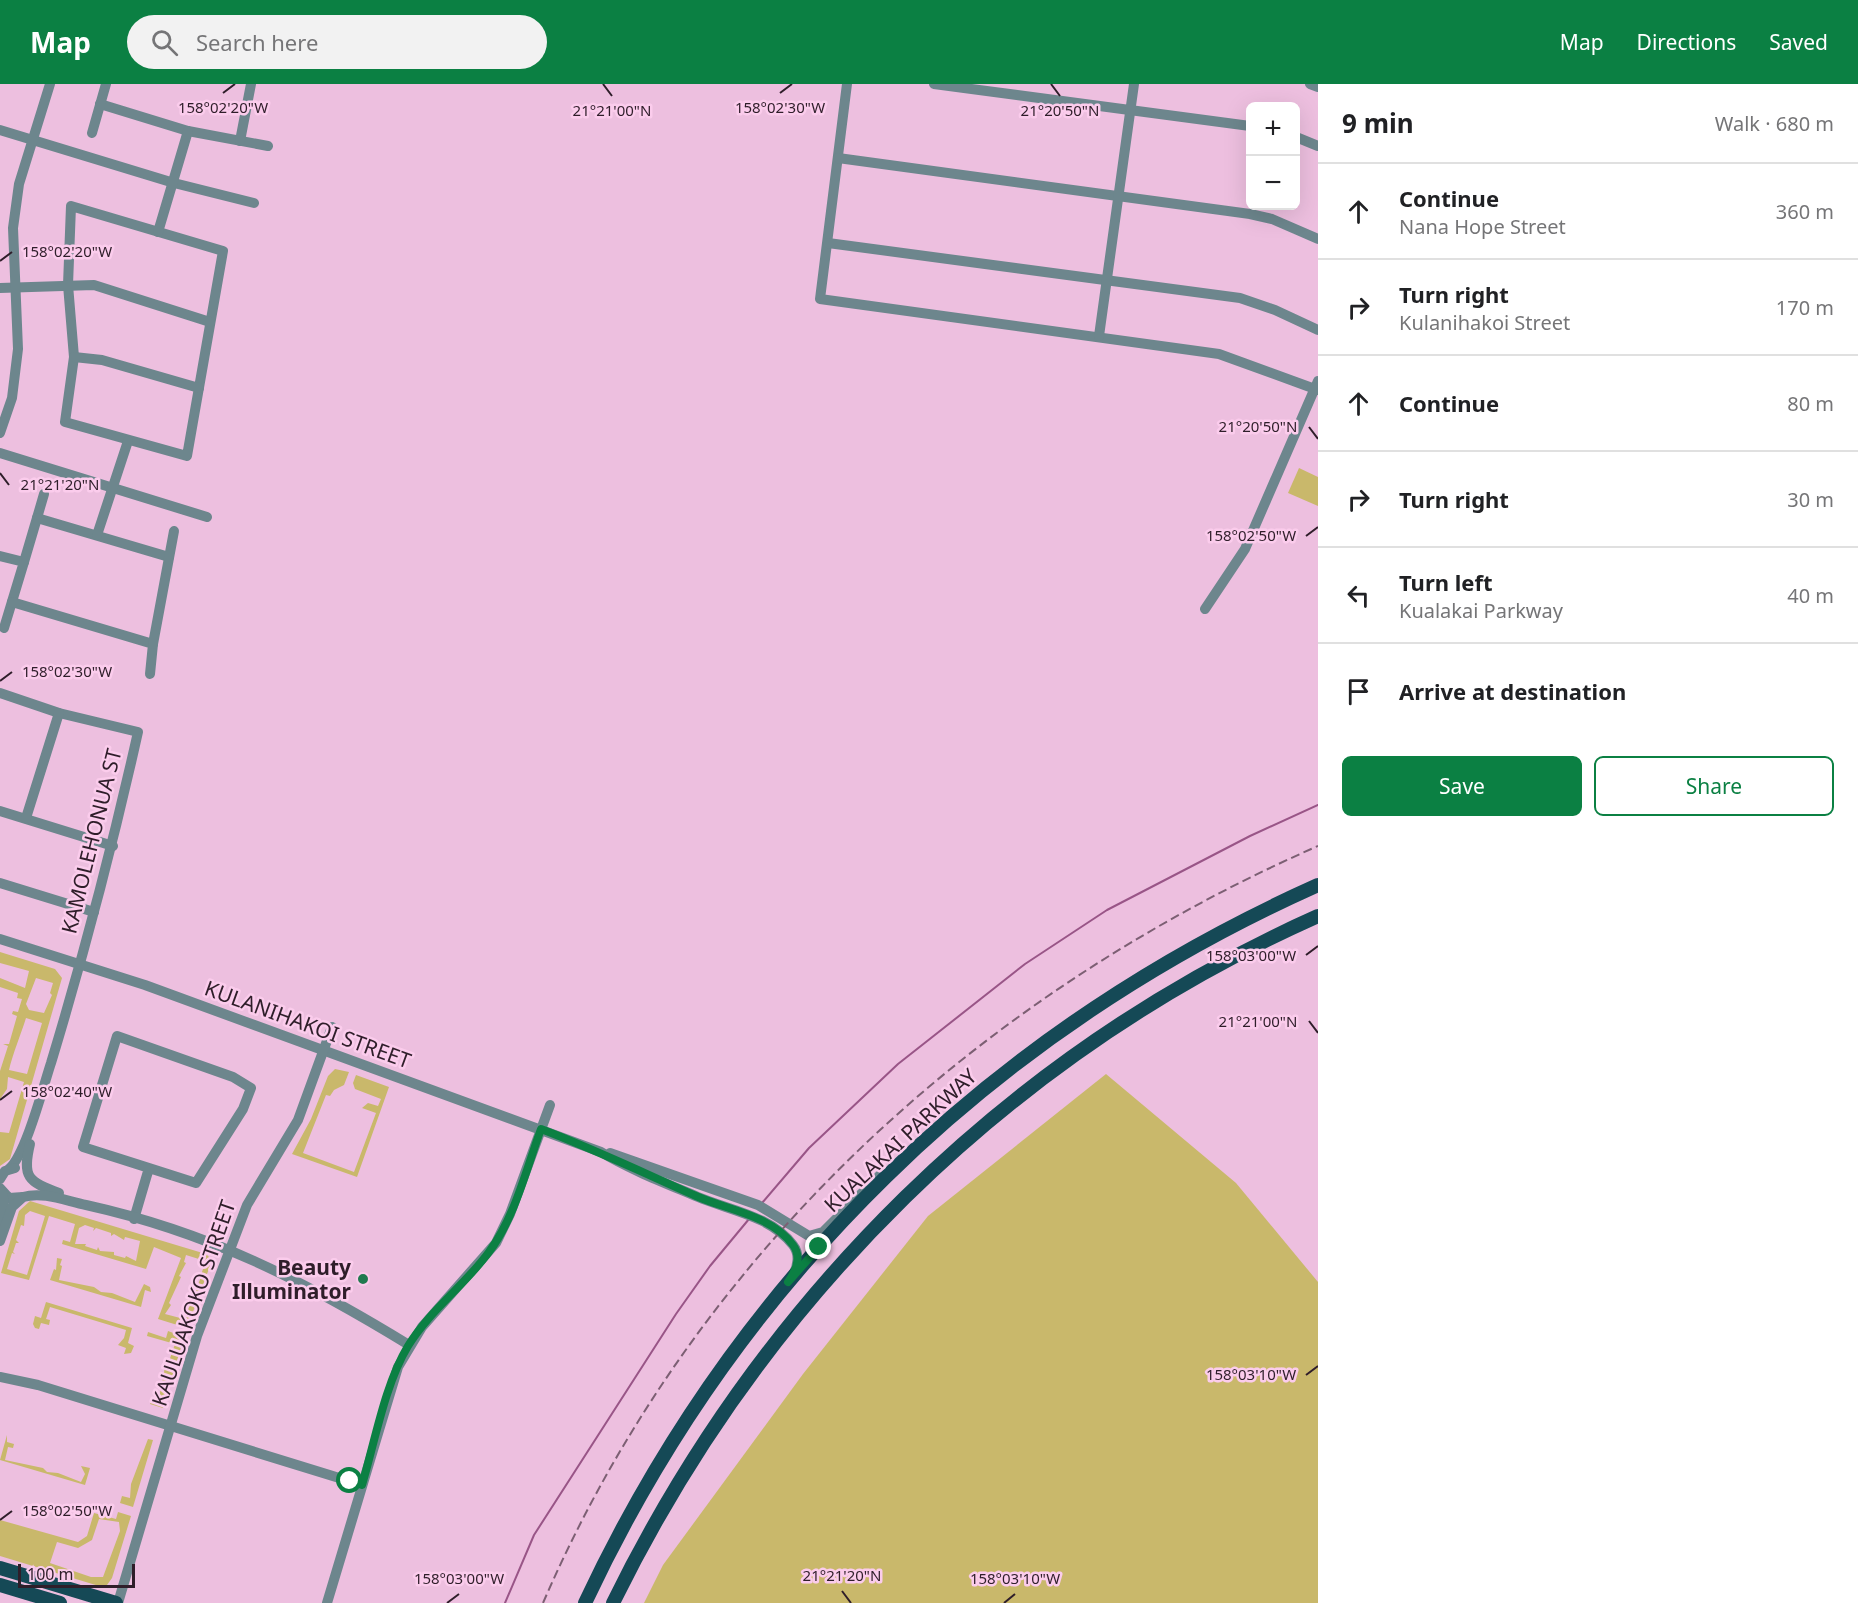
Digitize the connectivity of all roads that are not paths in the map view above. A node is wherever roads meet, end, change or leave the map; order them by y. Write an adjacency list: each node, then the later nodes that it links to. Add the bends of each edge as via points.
1 (50, 84): 16 (street)
2 (106, 84): 9 (street)
3 (251, 84): 17 (street)
4 (847, 84): 20 (street)
5 (934, 84): 10 (street)
6 (1134, 84): 10 (street)
7 (1310, 84): 8 (street)
8 (1318, 87)
9 (100, 104): 13 (street); 14 (street)
10 (1130, 110): 11 (street); 22 (street)
11 (1246, 125)
12 (0, 130): 16 (street)
13 (188, 131): 17 (street); 21 (street)
14 (92, 133)
15 (1300, 139): 19 (street)
16 (33, 141): 21 (street); 30 (street, via 19,184 14,228)
17 (240, 141): 18 (street)
18 (268, 146)
19 (1318, 146)
20 (838, 158): 22 (street); 26 (street)
21 (174, 183): 23 (street); 24 (street)
22 (1119, 194): 25 (street, via 1250,214); 27 (street)
23 (254, 203)
24 (158, 232): 28 (street, via 71,206); 31 (street, via 223,251)
25 (1318, 239)
26 (828, 243): 27 (street); 33 (street, via 820,299)
27 (1107, 281): 32 (street, via 1240,298); 33 (street)
28 (68, 285): 30 (street); 31 (street, via 94,285); 34 (street)
29 (0, 288): 30 (street)
30 (16, 288): 37 (street, via 18,349 12,398)
31 (210, 322): 36 (street)
32 (1318, 330)
33 (1099, 336): 35 (street, via 1219,354)
34 (74, 357): 36 (street, via 102,360); 38 (street, via 65,422)
35 (1317, 386): 50 (street, via 1245,549)
36 (199, 388): 38 (street, via 187,456)
37 (0, 433)
38 (128, 441): 40 (street)
39 (0, 453): 40 (street)
40 (112, 488): 42 (street); 45 (street)
41 (44, 494): 43 (street)
42 (207, 517)
43 (37, 518): 45 (street); 48 (street)
44 (174, 531): 47 (street)
45 (97, 535): 47 (street)
46 (0, 556): 48 (street)
47 (169, 557): 52 (street)
48 (24, 562): 49 (street)
49 (12, 602): 51 (street); 52 (street)
50 (1205, 609)
51 (4, 628)
52 (153, 644): 53 (street)
53 (150, 674)
54 (0, 693): 55 (street, KAMOLEHONUA ST)
55 (58, 713): 57 (street); 58 (street, KAMOLEHONUA ST, via 138,732)
56 (0, 810): 57 (street)
57 (26, 818): 58 (street)
58 (113, 846): 61 (street, KAMOLEHONUA ST)
59 (0, 883): 61 (street)
60 (1318, 885): 70 (main road, KUALAKAI PARKWAY, via 1221,931 1101,1002 1003,1072)
61 (94, 912): 64 (street, KAMOLEHONUA ST)
62 (1318, 916): 93 (main road, KUALAKAI PARKWAY, via 1202,974 1100,1037 994,1116 898,1203 810,1298 727,1406 662,1511)
63 (0, 939): 64 (street, KULANIHAKOI STREET)
64 (80, 964): 66 (street, KULANIHAKOI STREET); 67 (street, KAMOLEHONUA ST)
65 (332, 1027): 66 (street, KAULUAKOKO STREET)
66 (324, 1050): 69 (street, KULANIHAKOI STREET); 81 (street, KAULUAKOKO STREET, via 298,1120 254,1190)
67 (40, 1097): 73 (street, KAMOLEHONUA ST, via 18,1159); 74 (street, KAMOLEHONUA ST, via 27,1157)
68 (550, 1105): 69 (street)
69 (541, 1129): 71 (street, KULANIHAKOI STREET); 83 (street, via 496,1243)
70 (927, 1138): 71 (street, KULANIHAKOI STREET, via 879,1175 823,1232 806,1235 764,1207 632,1159); 82 (main road, KUALAKAI PARKWAY, via 876,1186)
71 (601, 1152): 82 (street, KULANIHAKOI STREET, via 759,1220 786,1238 798,1258)
72 (149, 1168): 72 (street, via 196,1183 243,1109 251,1088 233,1077 117,1036 83,1147); 78 (street)
73 (4, 1173): 74 (street, via 23,1170)
74 (29, 1177): 76 (street, KAMOLEHONUA ST, via 30,1186); 77 (street, via 39,1186)
75 (1, 1190): 76 (street, via 14,1199); 79 (street, via 4,1202)
76 (23, 1197): 77 (street, via 42,1196); 80 (street, KAMOLEHONUA ST, via 11,1209)
77 (98, 1208): 78 (street)
78 (134, 1219): 81 (street)
79 (0, 1222)
80 (0, 1241)
81 (230, 1249): 83 (street, via 302,1282); 85 (street, KAULUAKOKO STREET, via 197,1336)
82 (788, 1282): 92 (main road, KUALAKAI PARKWAY, via 721,1369 671,1444 618,1535)
83 (409, 1345): 86 (street, via 392,1384)
84 (0, 1377): 85 (street)
85 (170, 1427): 86 (street); 90 (street, KAULUAKOKO STREET)
86 (362, 1485): 91 (street)
87 (0, 1568): 90 (main road)
88 (0, 1585): 89 (main road)
89 (60, 1603)
90 (117, 1603)
91 (327, 1603)
92 (585, 1603)
93 (613, 1603)

